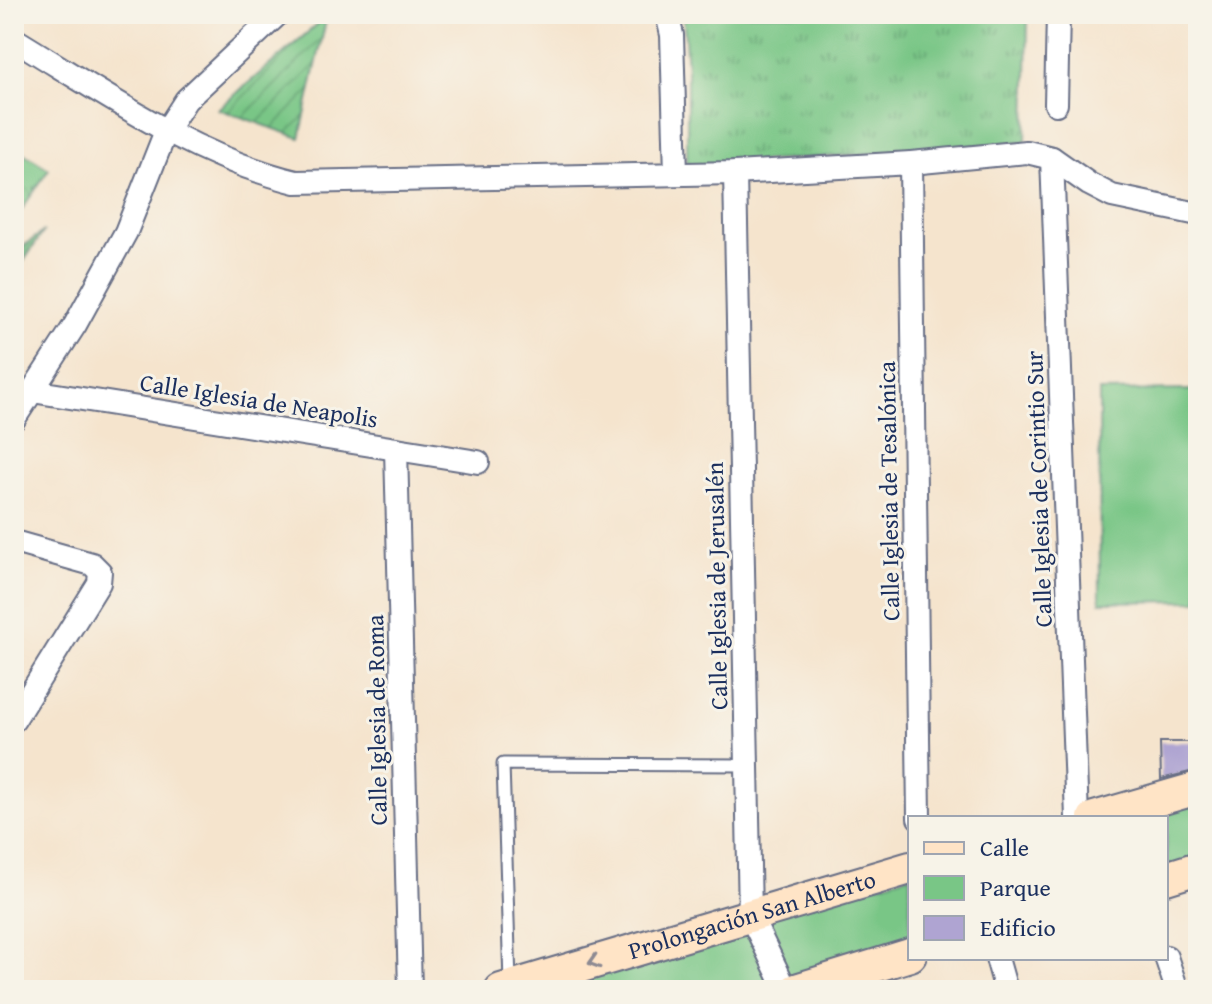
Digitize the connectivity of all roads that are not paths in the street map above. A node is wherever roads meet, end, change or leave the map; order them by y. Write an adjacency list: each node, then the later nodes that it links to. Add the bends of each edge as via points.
1 (278, 14): 6 (street, via 186,100)
2 (667, 14): 10 (street)
3 (1058, 14): 5 (street)
4 (14, 39): 6 (street)
5 (1056, 104)
6 (166, 131): 10 (street, via 267,175 296,182); 12 (street, via 126,232)
7 (1052, 158): 8 (street, via 1027,152); 11 (street, via 1112,196); 21 (street, Calle Iglesia de Corintio Sur)
8 (911, 163): 9 (street); 20 (street, Calle Iglesia de Tesalónica)
9 (735, 173): 10 (street); 18 (street, Calle Iglesia de Jerusalén)
10 (676, 174)
11 (1198, 214)
12 (32, 391): 13 (street); 14 (street, Calle Iglesia de Neapolis)
13 (14, 419)
14 (396, 449): 15 (street, Calle Iglesia de Neapolis); 32 (street, Calle Iglesia de Roma)
15 (478, 462)
16 (14, 542): 17 (street, via 92,564 100,572 99,583)
17 (14, 720)
18 (747, 765): 26 (street, Calle Iglesia de Jerusalén); 31 (lane, via 503,764)
19 (1198, 788): 22 (main road)
20 (919, 816)
21 (1077, 816)
22 (1110, 816)
23 (1198, 868): 25 (main road)
24 (908, 869): 26 (main road, Prolongación San Alberto)
25 (1168, 877)
26 (750, 915): 31 (main road, Prolongación San Alberto, one-way to 31); 33 (street, Calle Iglesia de Jerusalén)
27 (908, 956): 30 (main road)
28 (998, 960): 35 (street)
29 (1167, 960): 36 (street)
30 (841, 984): 34 (main road)
31 (505, 989)
32 (410, 990)
33 (786, 990)
34 (796, 990)
35 (1006, 990)
36 (1177, 990)

